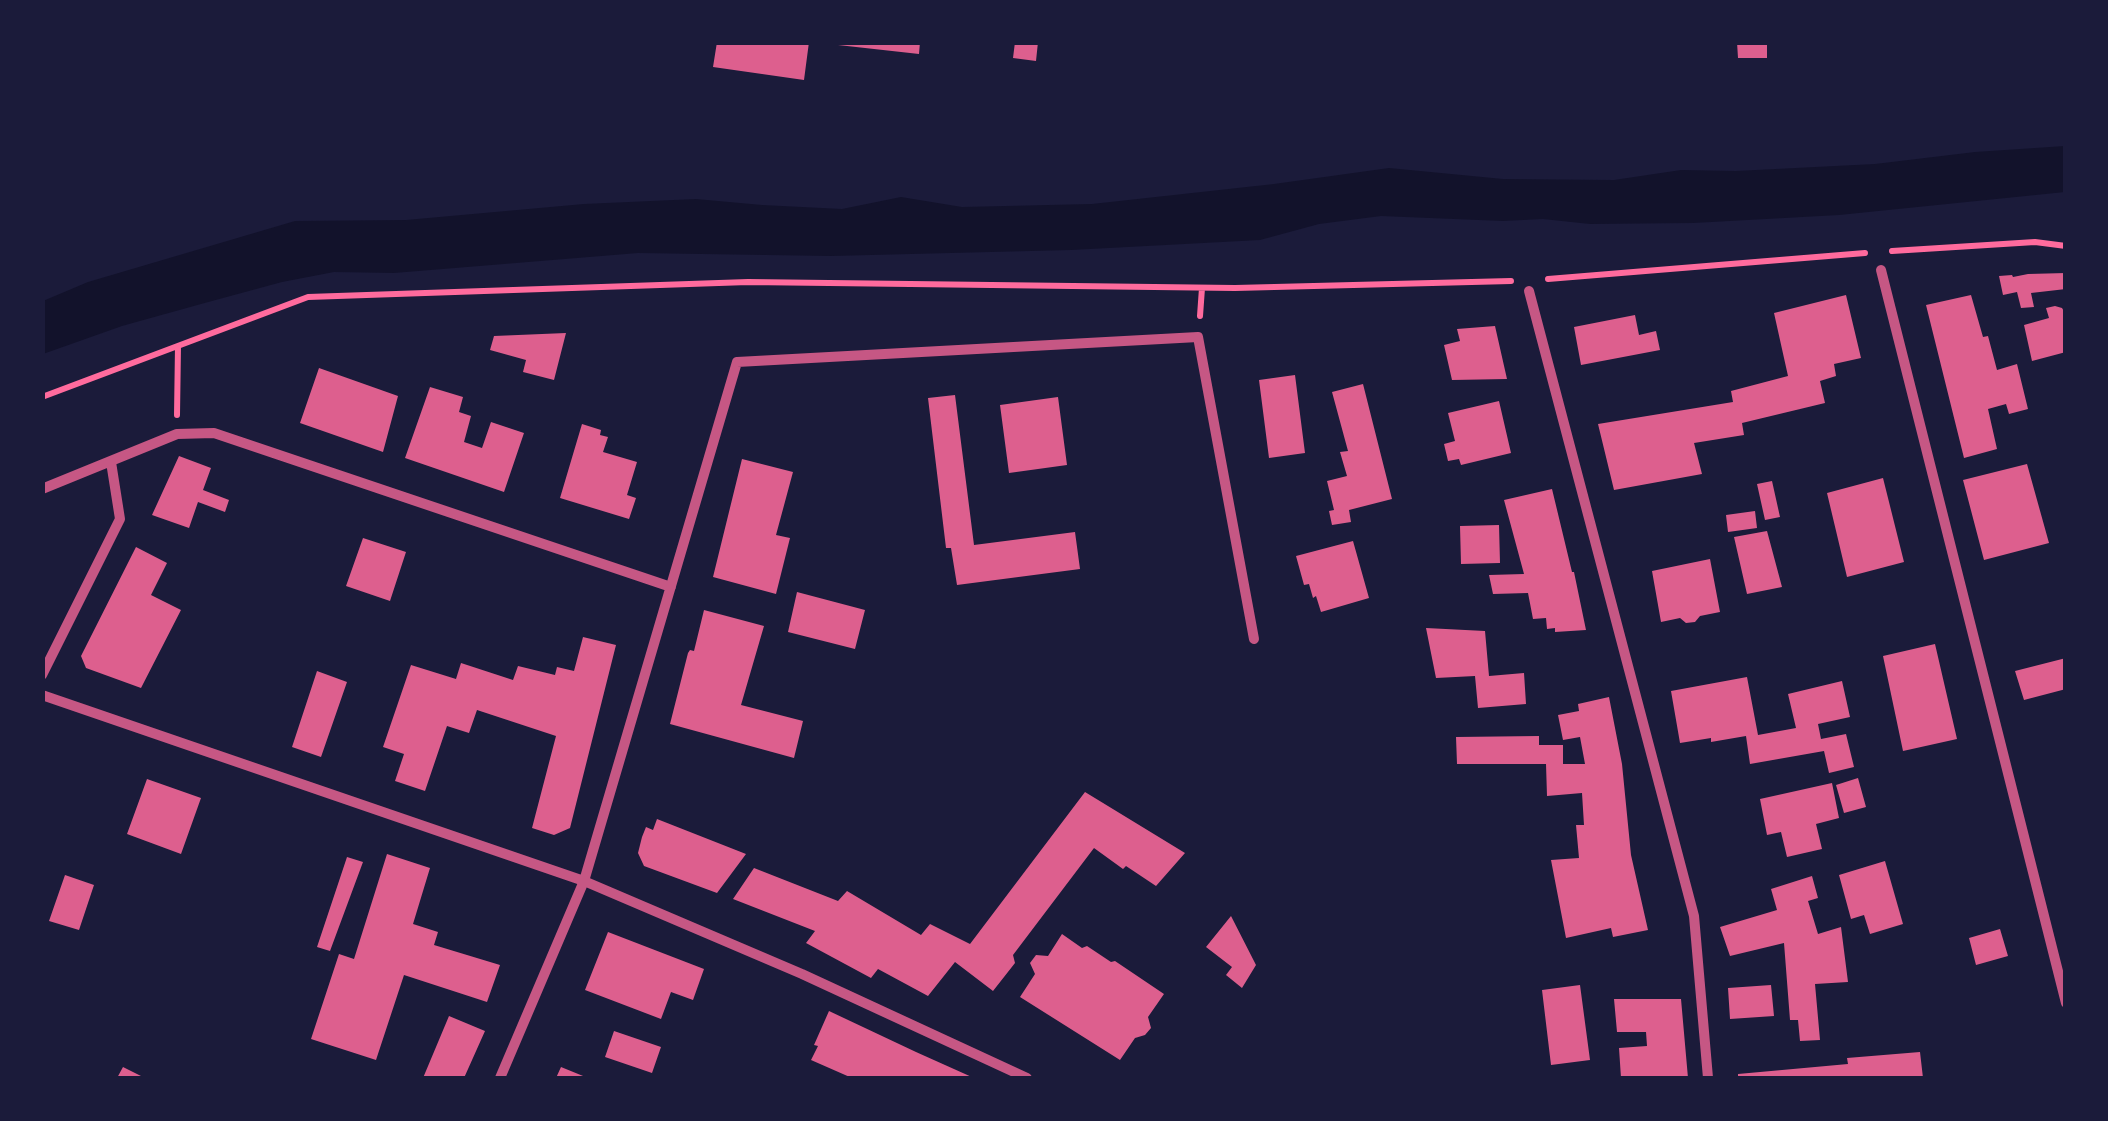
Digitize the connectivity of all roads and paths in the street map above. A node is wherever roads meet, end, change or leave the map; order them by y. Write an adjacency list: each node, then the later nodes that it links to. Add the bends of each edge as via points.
1 (2066, 246): 3 (path, via 1876,252)
2 (1881, 270): 15 (street)
3 (1546, 279)
4 (1528, 286): 5 (path, via 748,282 308,297); 18 (street, via 1694,916)
5 (178, 346): 6 (path); 7 (path)
6 (42, 397)
7 (177, 434): 8 (street); 10 (street, via 214,434)
8 (112, 462): 9 (street); 12 (street, via 120,520)
9 (42, 489)
10 (671, 588): 11 (street, via 737,362 1198,338); 14 (street)
11 (1254, 639)
12 (42, 675)
13 (42, 696): 14 (street)
14 (584, 881): 16 (street); 17 (street)
15 (2066, 1004)
16 (500, 1078)
17 (1027, 1078)
18 (1708, 1078)

